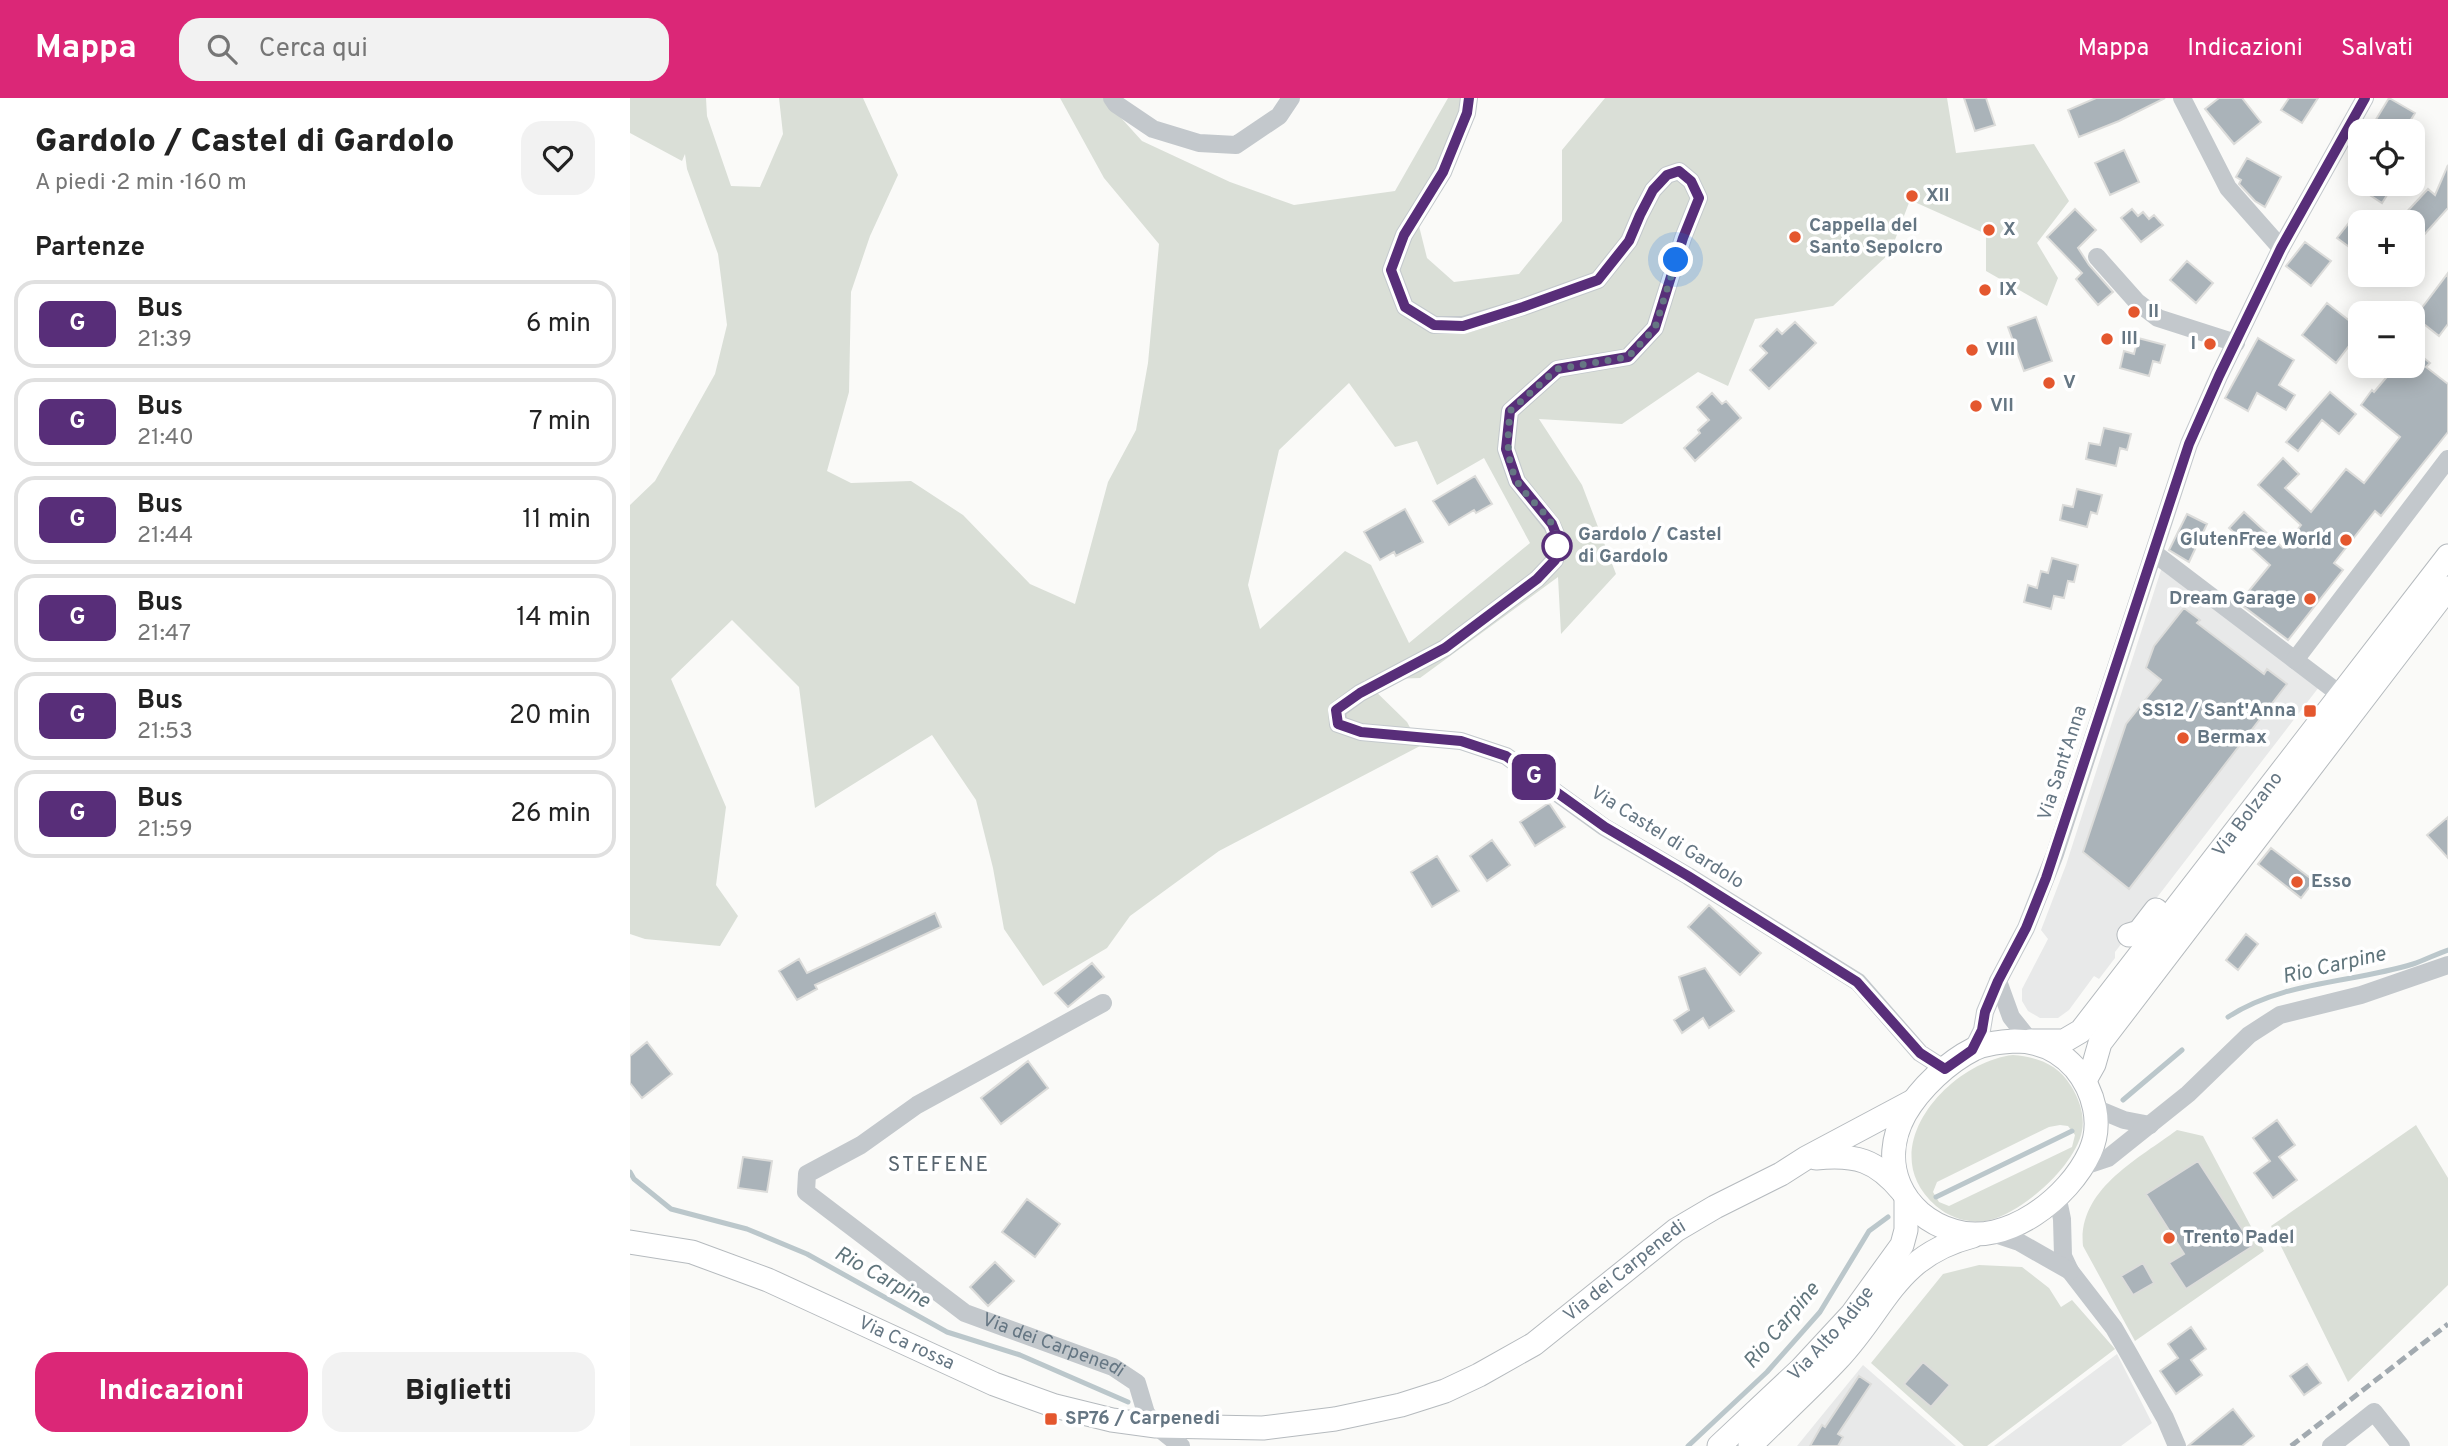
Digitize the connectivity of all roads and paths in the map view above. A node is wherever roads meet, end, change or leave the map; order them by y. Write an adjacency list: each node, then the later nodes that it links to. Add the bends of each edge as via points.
1 (1112, 98): 2 (street, via 1153,129 1199,143 1236,145 1279,116)
2 (1291, 98)
3 (1469, 98): 22 (street, Via Castel di Gardolo, via 1443,172 1404,235 1391,270 1405,307 1434,325 1463,326 1598,280 1629,241 1653,190 1667,175 1679,171 1691,181 1699,198 1655,328 1628,357 1557,369 1510,411 1506,449 1517,481 1552,524 1558,539 1555,560 1537,579 1445,648 1336,710 1338,724 1361,732 1461,741 1506,756 1605,827 1857,982)
4 (2182, 98): 6 (street, via 2228,188)
5 (2360, 100): 6 (street, Via Sant'Anna)
6 (2281, 248): 8 (street, Via Sant'Anna)
7 (2096, 257): 8 (street, via 2158,318)
8 (2236, 343): 10 (street, Via Sant'Anna, via 2189,444)
9 (2448, 459): 13 (street)
10 (2154, 552): 13 (street); 18 (street, Via Sant'Anna, via 2055,854 2026,928)
11 (2448, 556): 14 (main road, Via Bolzano)
12 (2448, 588): 24 (main road, Via Bolzano, via 2100,1043)
13 (2295, 660): 14 (street)
14 (2340, 695): 15 (main road, Via Bolzano)
15 (2228, 841): 16 (main road, via 2197,858 2139,932); 20 (main road, Via Bolzano, via 2081,1031 2064,1041)
16 (2129, 935)
17 (2448, 965): 27 (street, via 2361,995 2280,1015 2249,1035)
18 (1998, 981): 20 (street, via 2011,1017); 21 (street, Via Sant'Anna)
19 (1103, 1003): 35 (street, Via dei Carpenedi, via 917,1105 861,1145 807,1174 806,1192 965,1313 1113,1367 1137,1383 1146,1413)
20 (2030, 1041): 21 (main road, via 1985,1044); 24 (main road, via 2067,1059)
21 (1972, 1050): 23 (main road)
22 (1920, 1053): 23 (street, Via Castel di Gardolo); 25 (street)
23 (1945, 1069): 25 (main road)
24 (2085, 1080): 26 (main road)
25 (1918, 1096): 28 (main road, Via dei Carpenedi); 31 (main road, via 1898,1131 1895,1152 1896,1174)
26 (2095, 1108): 27 (street); 29 (main road, via 2091,1150)
27 (2150, 1125): 29 (street, via 2108,1158)
28 (1806, 1158): 31 (main road, Via dei Carpenedi, via 1843,1155 1862,1159 1890,1177); 35 (main road, Via dei Carpenedi, via 1676,1230 1534,1344 1445,1391 1335,1419 1263,1428)
29 (2081, 1167): 30 (main road)
30 (2057, 1195): 32 (main road, via 2020,1224); 34 (street, via 2063,1256)
31 (1905, 1196): 32 (main road, via 1936,1226); 37 (main road, Via Alto Adige, via 1902,1245 1852,1314)
32 (1985, 1234): 34 (street, via 2020,1242); 38 (main road, Via Alto Adige, via 1953,1241 1908,1269 1838,1359)
33 (630, 1242): 35 (main road, Via Ca rossa, via 692,1252 768,1280 994,1384 1055,1406)
34 (2070, 1271): 39 (street, via 2114,1328)
35 (1156, 1426): 36 (street)
36 (1181, 1446)
37 (1719, 1446)
38 (1750, 1446)
39 (2177, 1446)
40 (2331, 1446): 41 (street, via 2374,1412)
41 (2402, 1446)

